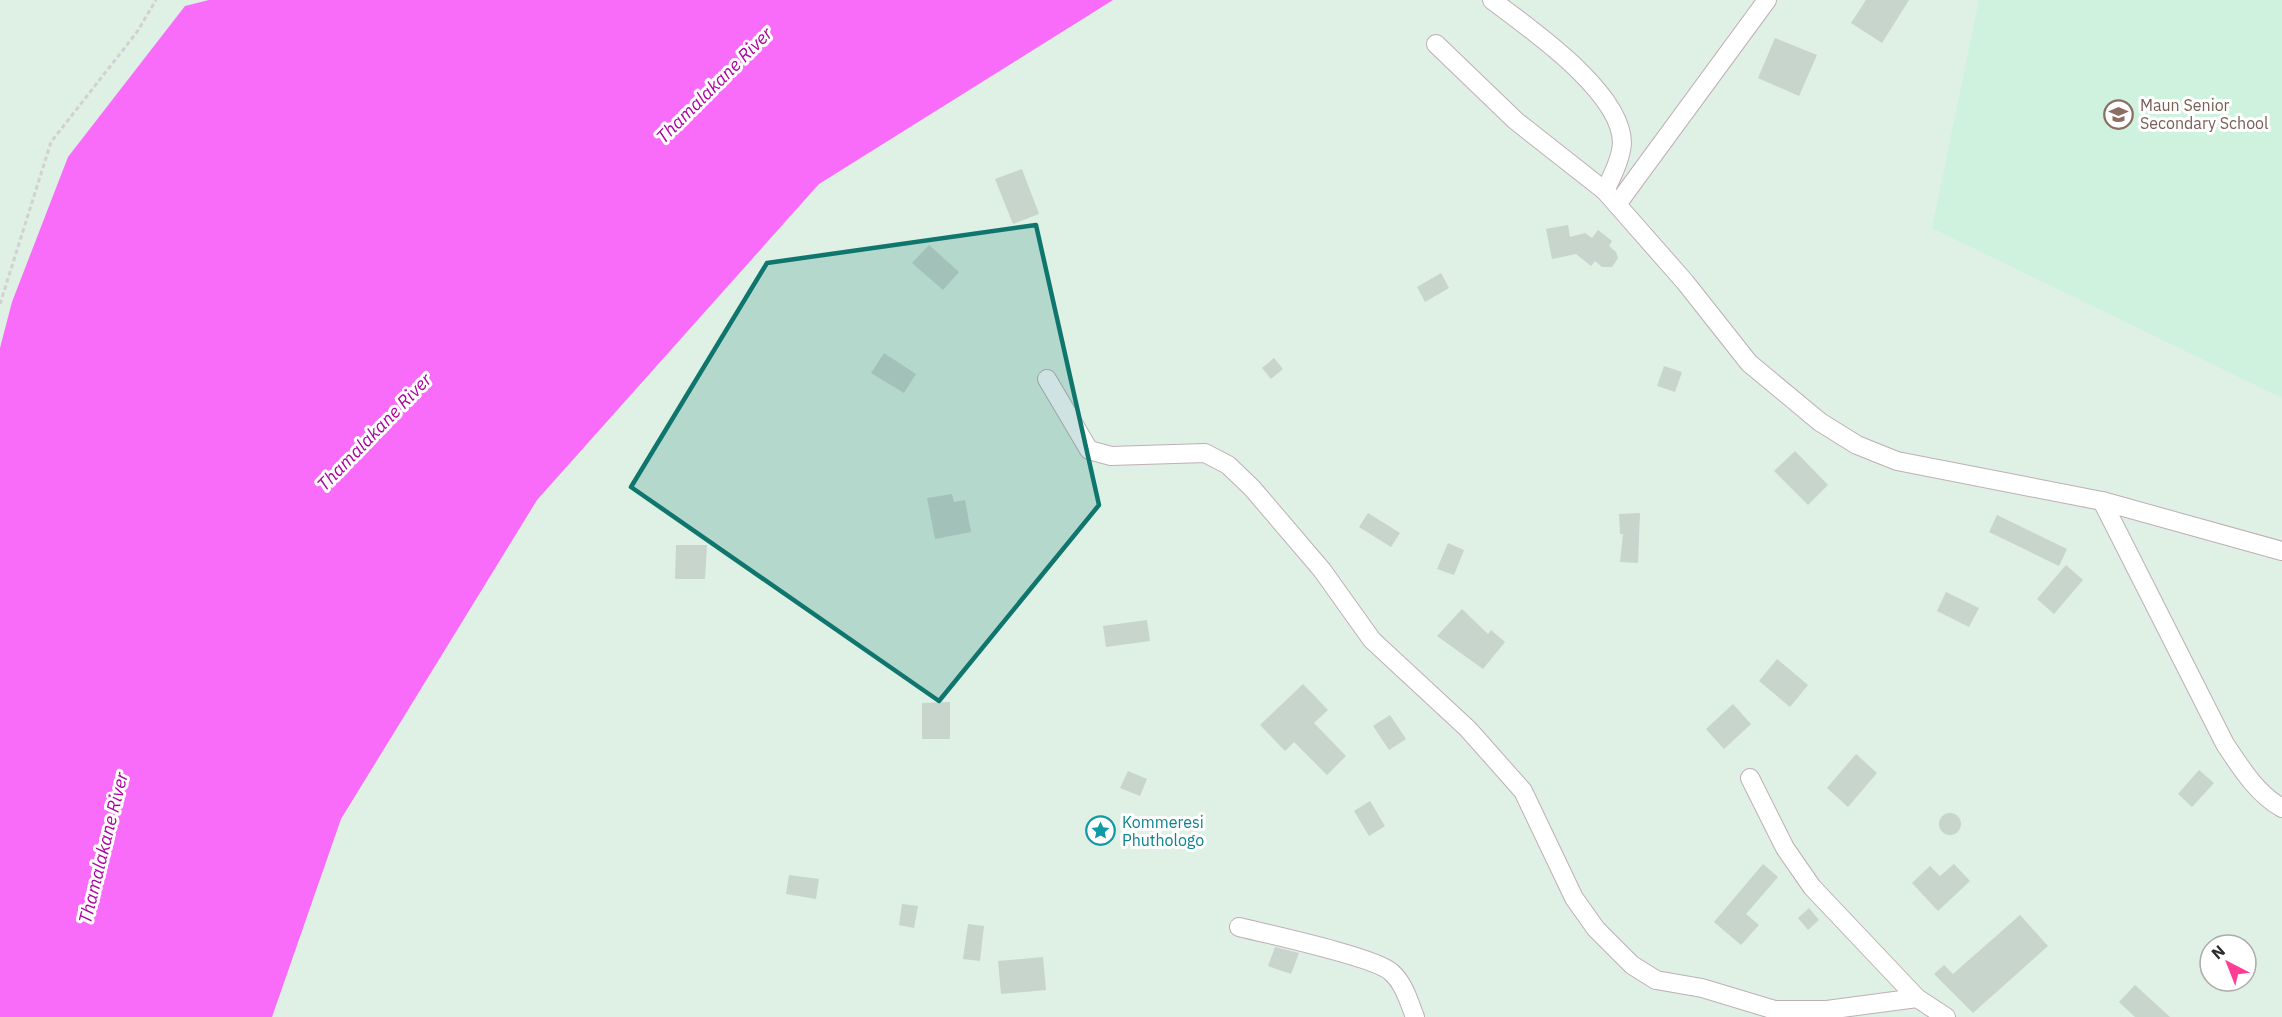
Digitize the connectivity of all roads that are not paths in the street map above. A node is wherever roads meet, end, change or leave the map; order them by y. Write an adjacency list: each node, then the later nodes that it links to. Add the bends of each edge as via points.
1 (1492, 0): 4 (street, via 1568,60 1619,123 1622,144)
2 (1767, 0): 4 (street)
3 (1436, 44): 4 (street, via 1516,121)
4 (1611, 197): 6 (street, via 1749,363 1847,440 1897,461)
5 (1047, 379): 11 (street, via 1089,450 1111,456 1205,453 1228,465 1252,488 1322,570 1372,640 1468,729 1523,791 1574,898 1596,929 1632,965 1656,980 1702,988 1775,1010 1827,1010)
6 (2102, 501): 7 (street); 9 (street, via 2225,744 2243,772 2269,801)
7 (2282, 551)
8 (1750, 777): 11 (street, via 1785,848 1812,886)
9 (2282, 808)
10 (1239, 927): 12 (street, via 1391,971 1404,989)
11 (1917, 998): 13 (street)
12 (1415, 1017)
13 (1946, 1017)

